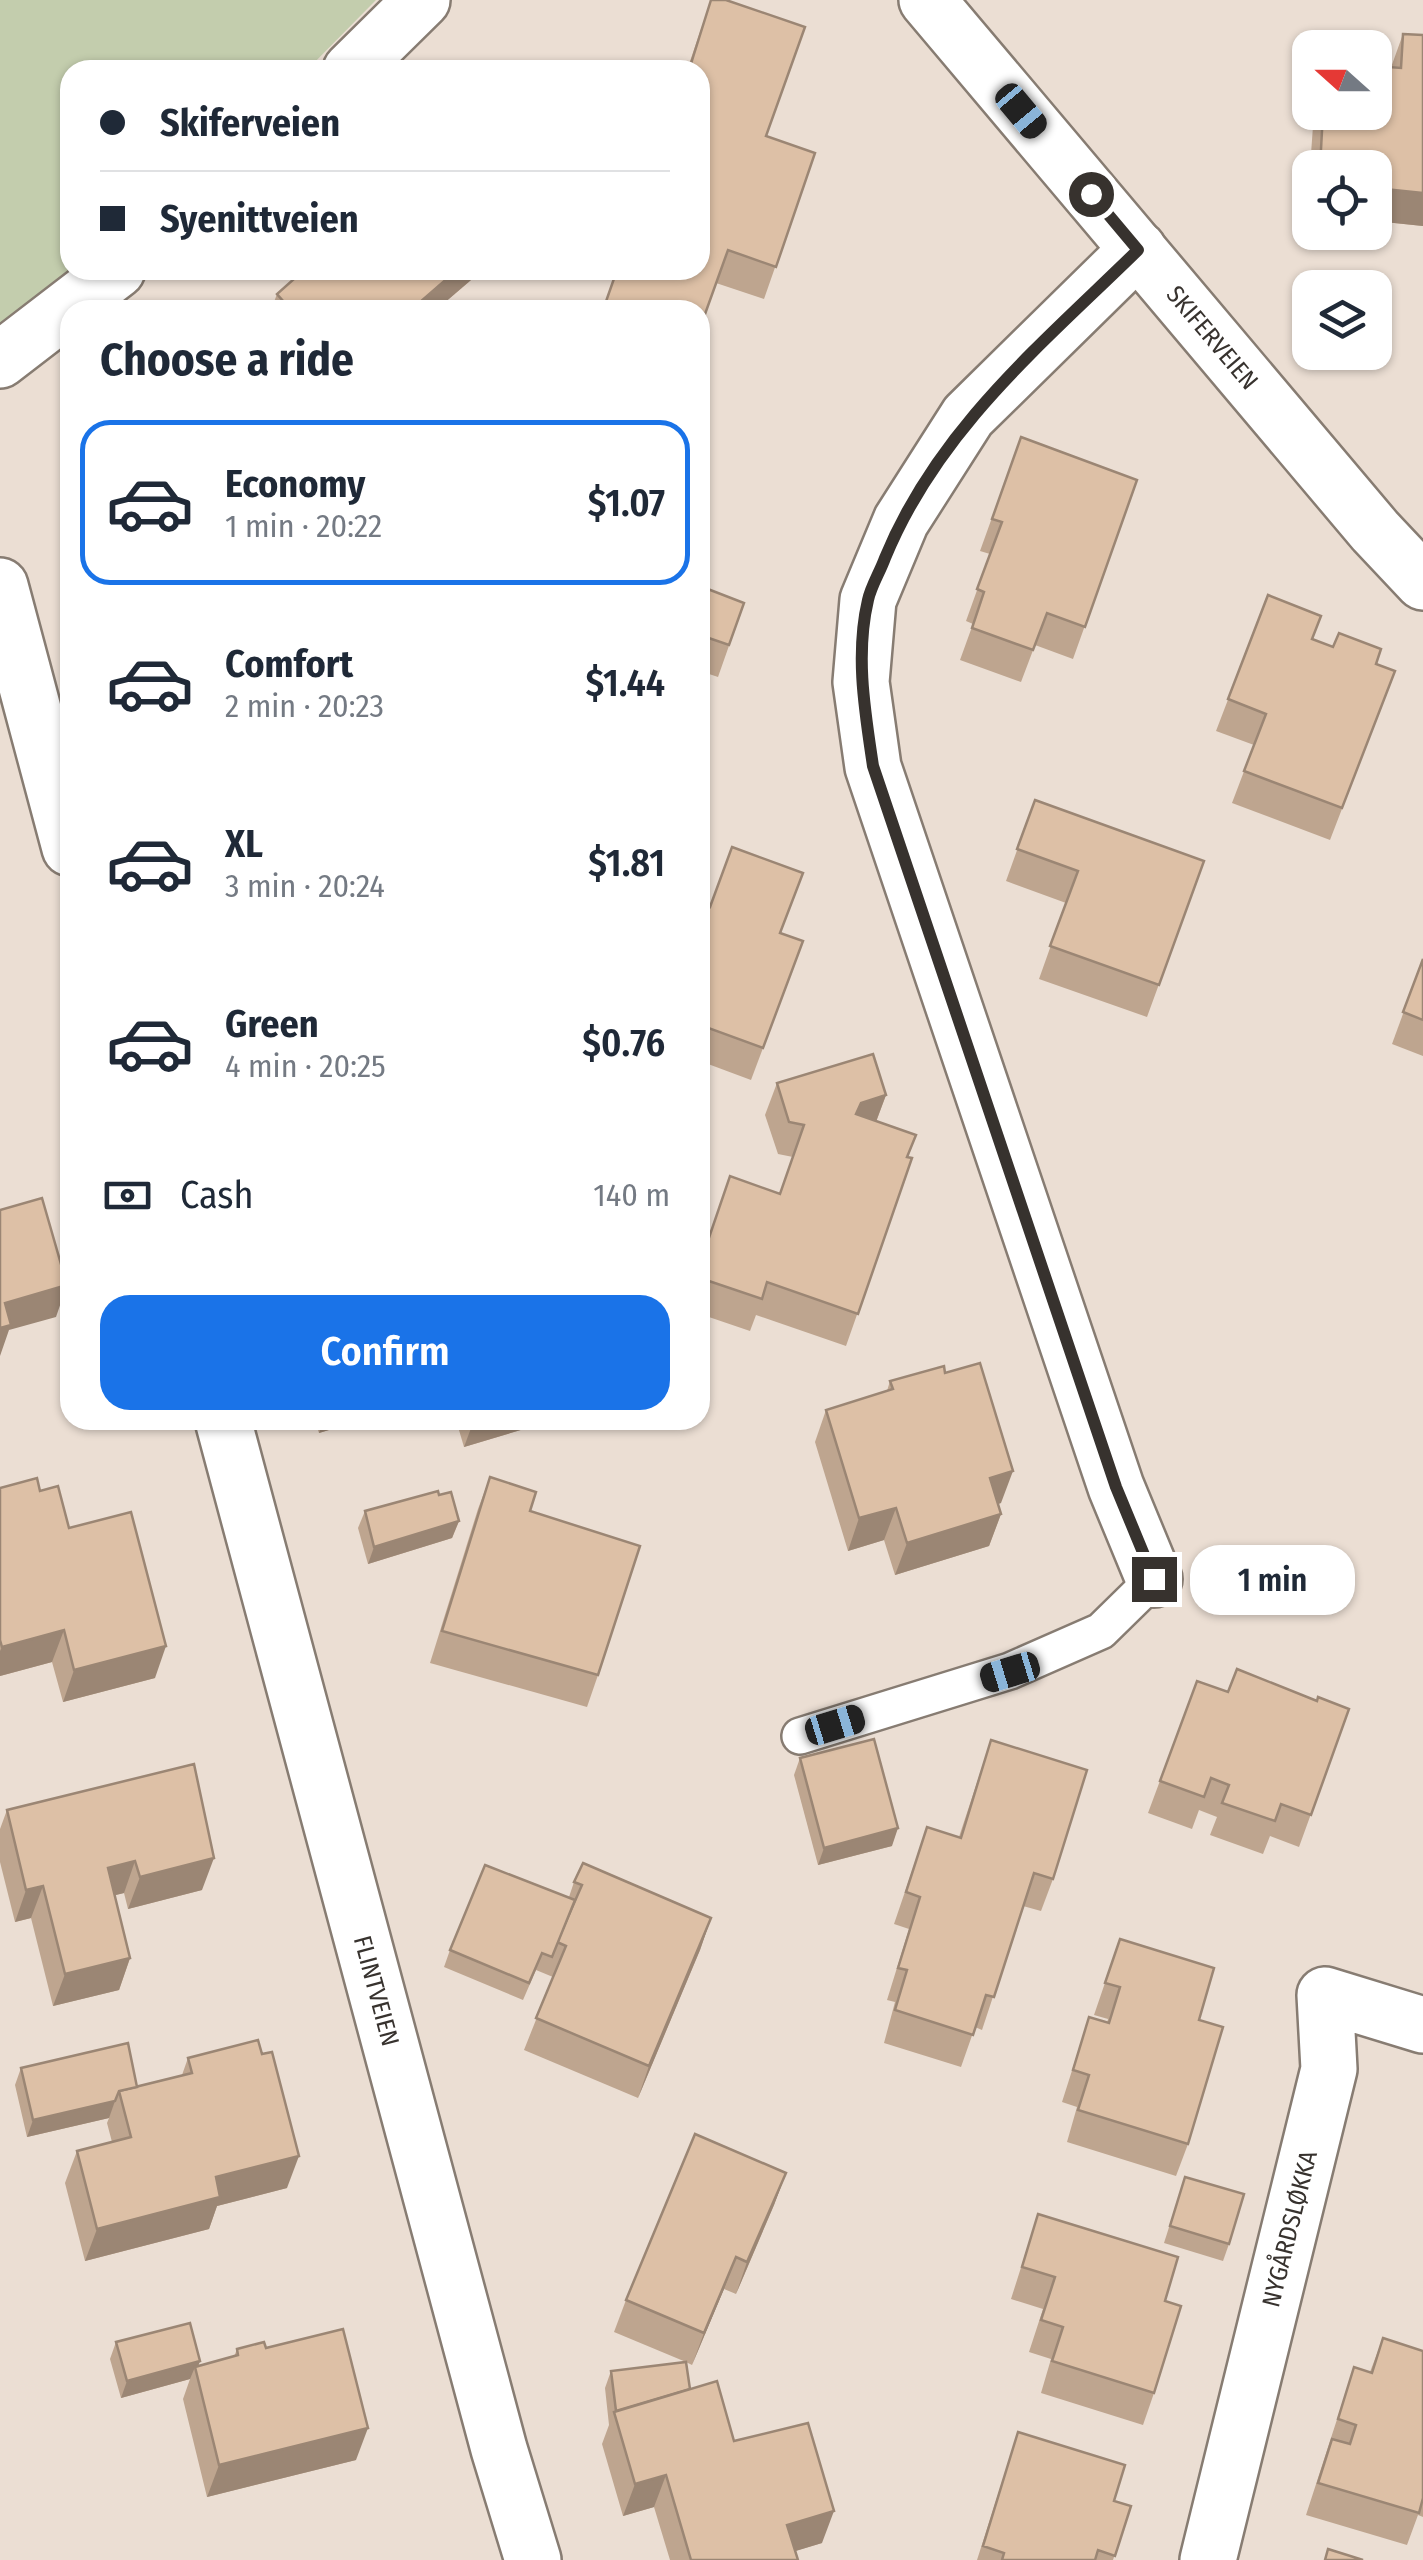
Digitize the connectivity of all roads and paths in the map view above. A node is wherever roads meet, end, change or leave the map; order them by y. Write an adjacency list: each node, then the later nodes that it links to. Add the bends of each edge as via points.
1 (422, 0): 3 (street)
2 (927, 0): 4 (street, SKIFERVEIEN)
3 (361, 60)
4 (1138, 250): 9 (street, SKIFERVEIEN); 13 (street, via 968,416 901,522 868,600 861,682 873,766 1116,1487)
5 (104, 280): 6 (street)
6 (78, 300)
7 (60, 314): 8 (street)
8 (0, 360)
9 (1423, 582)
10 (0, 586): 11 (street)
11 (60, 811)
12 (226, 1430): 16 (street, FLINTVEIEN)
13 (1154, 1579): 14 (lane, via 1102,1631 1010,1672)
14 (800, 1736)
15 (1423, 2025): 17 (street, NYGÅRDSLØKKA, via 1326,1994 1329,2069)
16 (533, 2560)
17 (1208, 2560)

